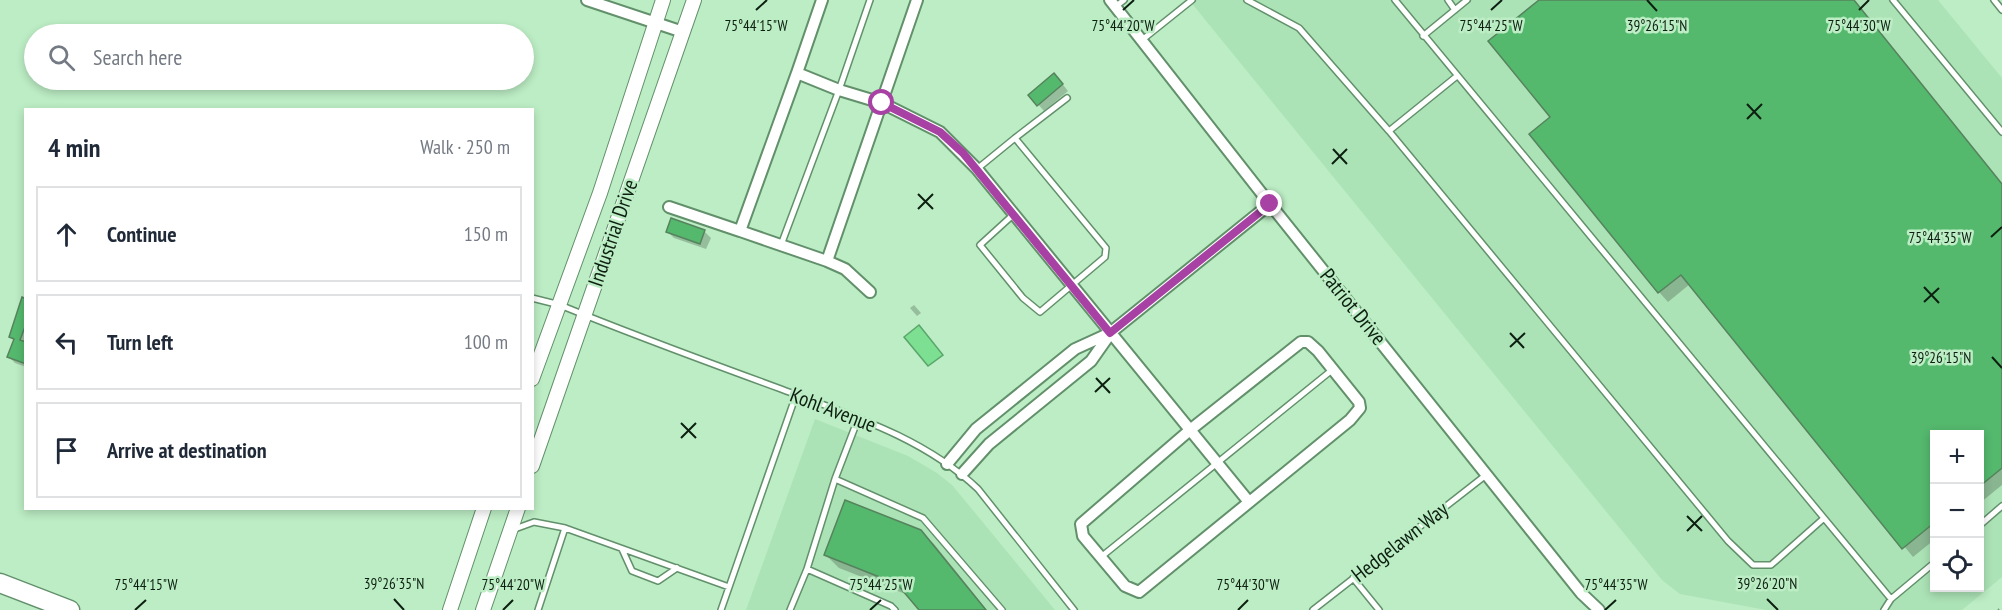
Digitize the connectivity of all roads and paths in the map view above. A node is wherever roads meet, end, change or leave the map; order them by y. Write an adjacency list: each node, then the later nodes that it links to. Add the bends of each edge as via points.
1 (587, 0): 17 (street)
2 (663, 0): 17 (street, Industrial Drive)
3 (694, 0): 18 (street, Industrial Drive)
4 (822, 0): 21 (street)
5 (870, 0): 23 (lane)
6 (917, 0): 25 (street)
7 (1192, 0): 20 (lane)
8 (1247, 0): 26 (lane, via 1299,28)
9 (1395, 0): 19 (lane)
10 (1448, 0): 15 (lane)
11 (1467, 0): 15 (lane)
12 (1893, 0): 27 (lane)
13 (1994, 0): 16 (lane)
14 (1117, 2): 20 (street, Patriot Drive)
15 (1455, 10): 19 (lane)
16 (2002, 10)
17 (655, 24): 18 (street); 39 (street, Industrial Drive)
18 (683, 32): 40 (street, Industrial Drive)
19 (1423, 36): 22 (lane)
20 (1142, 40): 30 (street, Patriot Drive)
21 (797, 73): 23 (street); 33 (street)
22 (1456, 76): 26 (lane); 57 (lane)
23 (839, 90): 25 (street); 34 (lane)
24 (1067, 98): 28 (lane)
25 (882, 103): 29 (street, via 940,132); 35 (street)
26 (1389, 131): 57 (lane, via 1728,541 1753,565 1771,565)
27 (2002, 132)
28 (1015, 138): 29 (lane); 36 (lane, via 1106,248 1104,257)
29 (977, 169): 32 (street)
30 (1270, 204): 41 (street); 51 (street, Patriot Drive)
31 (669, 207): 33 (street)
32 (1014, 214): 36 (street); 36 (lane, via 980,245 1023,298 1040,312)
33 (740, 231): 34 (street)
34 (781, 245): 35 (street)
35 (827, 261): 37 (street, via 845,269)
36 (1071, 285): 41 (street)
37 (870, 292)
38 (534, 299): 39 (lane, Kohl Avenue)
39 (560, 306): 40 (lane, Kohl Avenue); 43 (street, Industrial Drive)
40 (584, 315): 44 (lane, Kohl Avenue); 47 (street, Industrial Drive)
41 (1110, 333): 46 (street); 49 (street, via 1066,356 976,429); 50 (street, via 1091,361 990,444)
42 (1332, 370): 46 (street, via 1318,351 1308,342 1301,342); 48 (lane); 53 (street, via 1360,408)
43 (534, 374)
44 (796, 395): 45 (lane, Kohl Avenue); 68 (lane)
45 (858, 419): 49 (lane, Kohl Avenue, via 895,434); 52 (lane)
46 (1190, 430): 48 (street); 62 (street, via 1082,524 1083,536)
47 (534, 460)
48 (1217, 463): 53 (street); 62 (lane)
49 (947, 464): 50 (lane, Kohl Avenue)
50 (962, 474): 79 (lane, Kohl Avenue)
51 (1487, 474): 66 (lane, Hedgelawn Way); 82 (street, Patriot Drive)
52 (835, 479): 65 (lane); 78 (lane, via 923,518)
53 (1249, 502): 62 (street, via 1138,592 1125,586)
54 (2002, 507): 58 (lane)
55 (483, 510): 72 (street)
56 (517, 510): 60 (street)
57 (1823, 519): 69 (lane)
58 (1984, 522)
59 (565, 528): 60 (lane, via 534,522); 61 (lane); 74 (lane)
60 (510, 531): 73 (street)
61 (622, 549): 64 (lane); 64 (lane, via 632,571 658,581)
62 (1101, 557)
63 (1930, 566): 69 (lane)
64 (677, 568): 68 (lane)
65 (807, 569): 76 (lane); 77 (lane)
66 (1353, 578): 80 (lane, Hedgelawn Way); 81 (lane)
67 (0, 583): 71 (main road)
68 (729, 587): 75 (lane)
69 (1891, 599): 83 (lane)
70 (2002, 607): 84 (path)
71 (70, 610)
72 (450, 610)
73 (483, 610)
74 (538, 610)
75 (721, 610)
76 (790, 610)
77 (895, 610)
78 (1002, 610)
79 (1074, 610)
80 (1313, 610)
81 (1379, 610)
82 (1599, 610)
83 (1884, 610)
84 (1998, 610)

